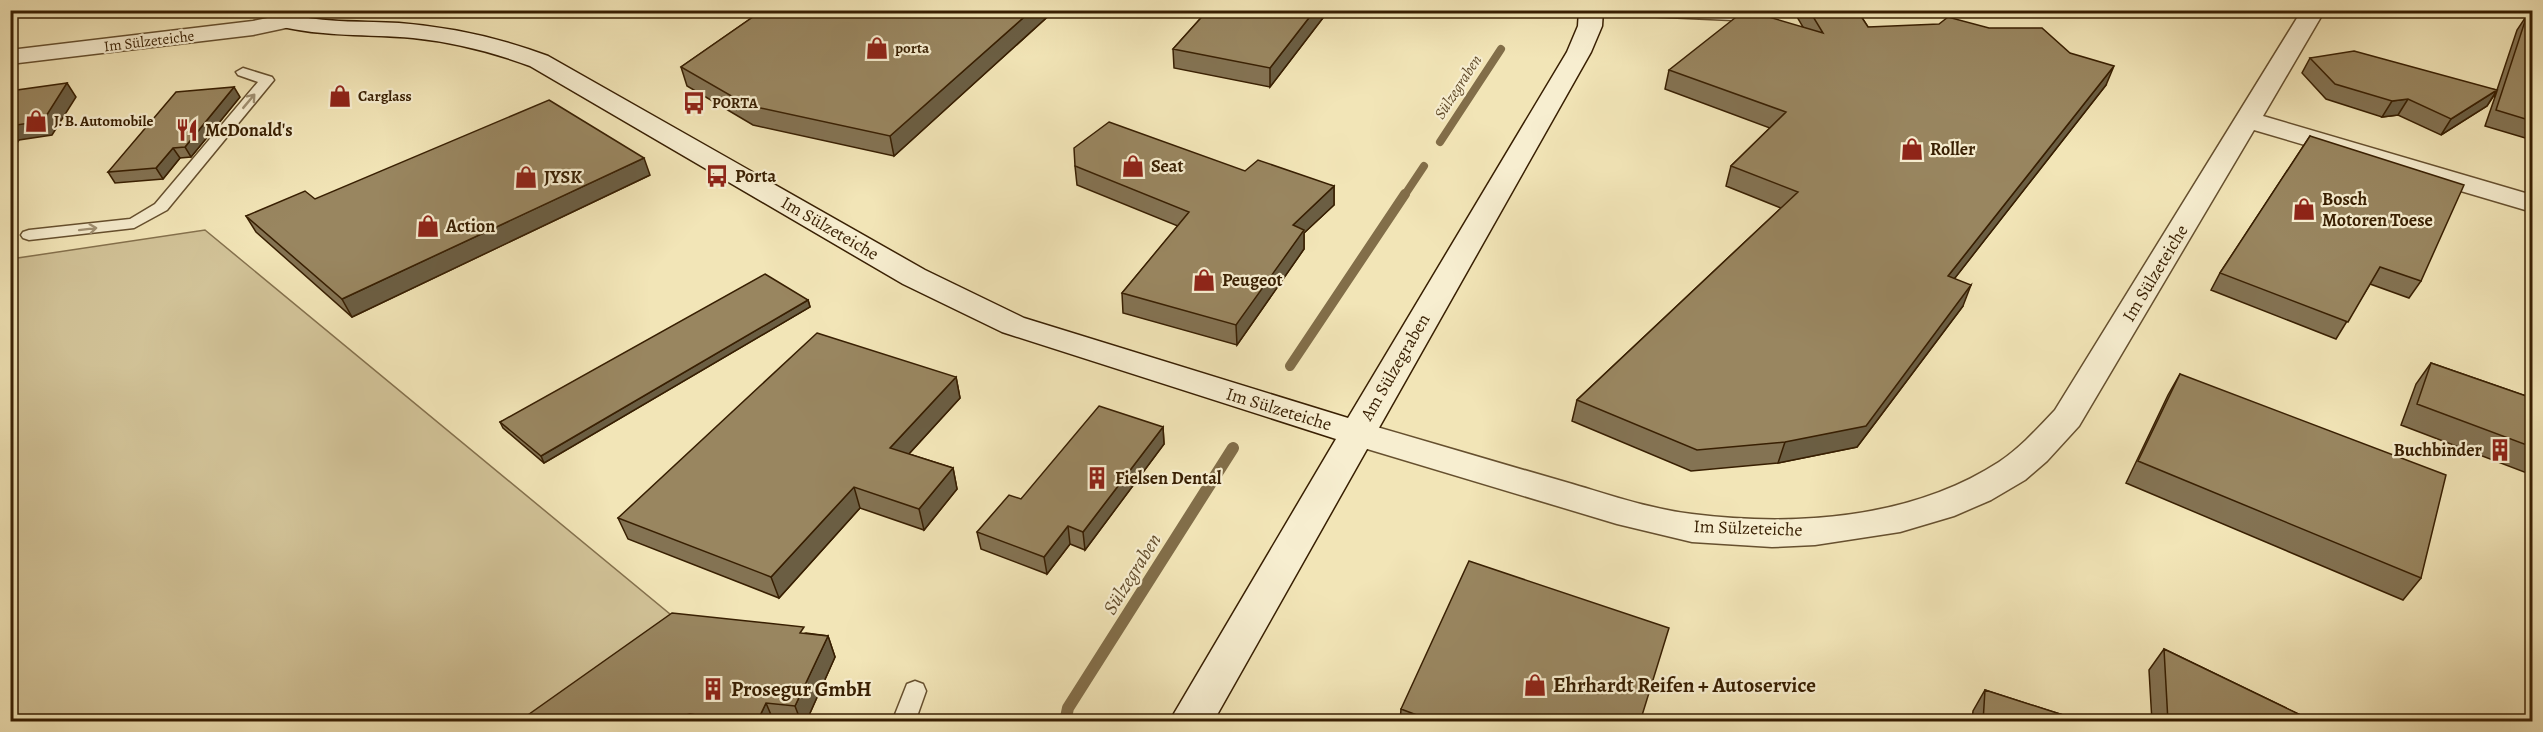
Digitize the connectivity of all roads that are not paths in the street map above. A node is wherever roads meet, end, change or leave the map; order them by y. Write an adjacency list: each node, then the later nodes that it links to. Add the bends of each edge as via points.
1 (1591, 10): 11 (street, Am Sülzegraben, via 1583,45)
2 (1599, 10): 3 (lane, via 1755,17)
3 (1752, 10)
4 (2314, 10): 8 (street, Im Sülzeteiche)
5 (285, 16): 6 (street, Im Sülzeteiche, via 253,28); 11 (street, Im Sülzeteiche, via 312,28 419,33 501,46 539,61 594,91 914,277 1013,325)
6 (10, 57)
7 (243, 72): 10 (lane, one-way to 7, via 134,224 161,207 267,80)
8 (2248, 120): 9 (street); 11 (street, Im Sülzeteiche, via 2067,418 2011,472 1962,498 1915,516 1803,531 1692,528 1613,509)
9 (2532, 204)
10 (29, 235)
11 (1356, 433): 14 (street, Am Sülzegraben)
12 (915, 691): 13 (lane)
13 (903, 722)
14 (1190, 722)

